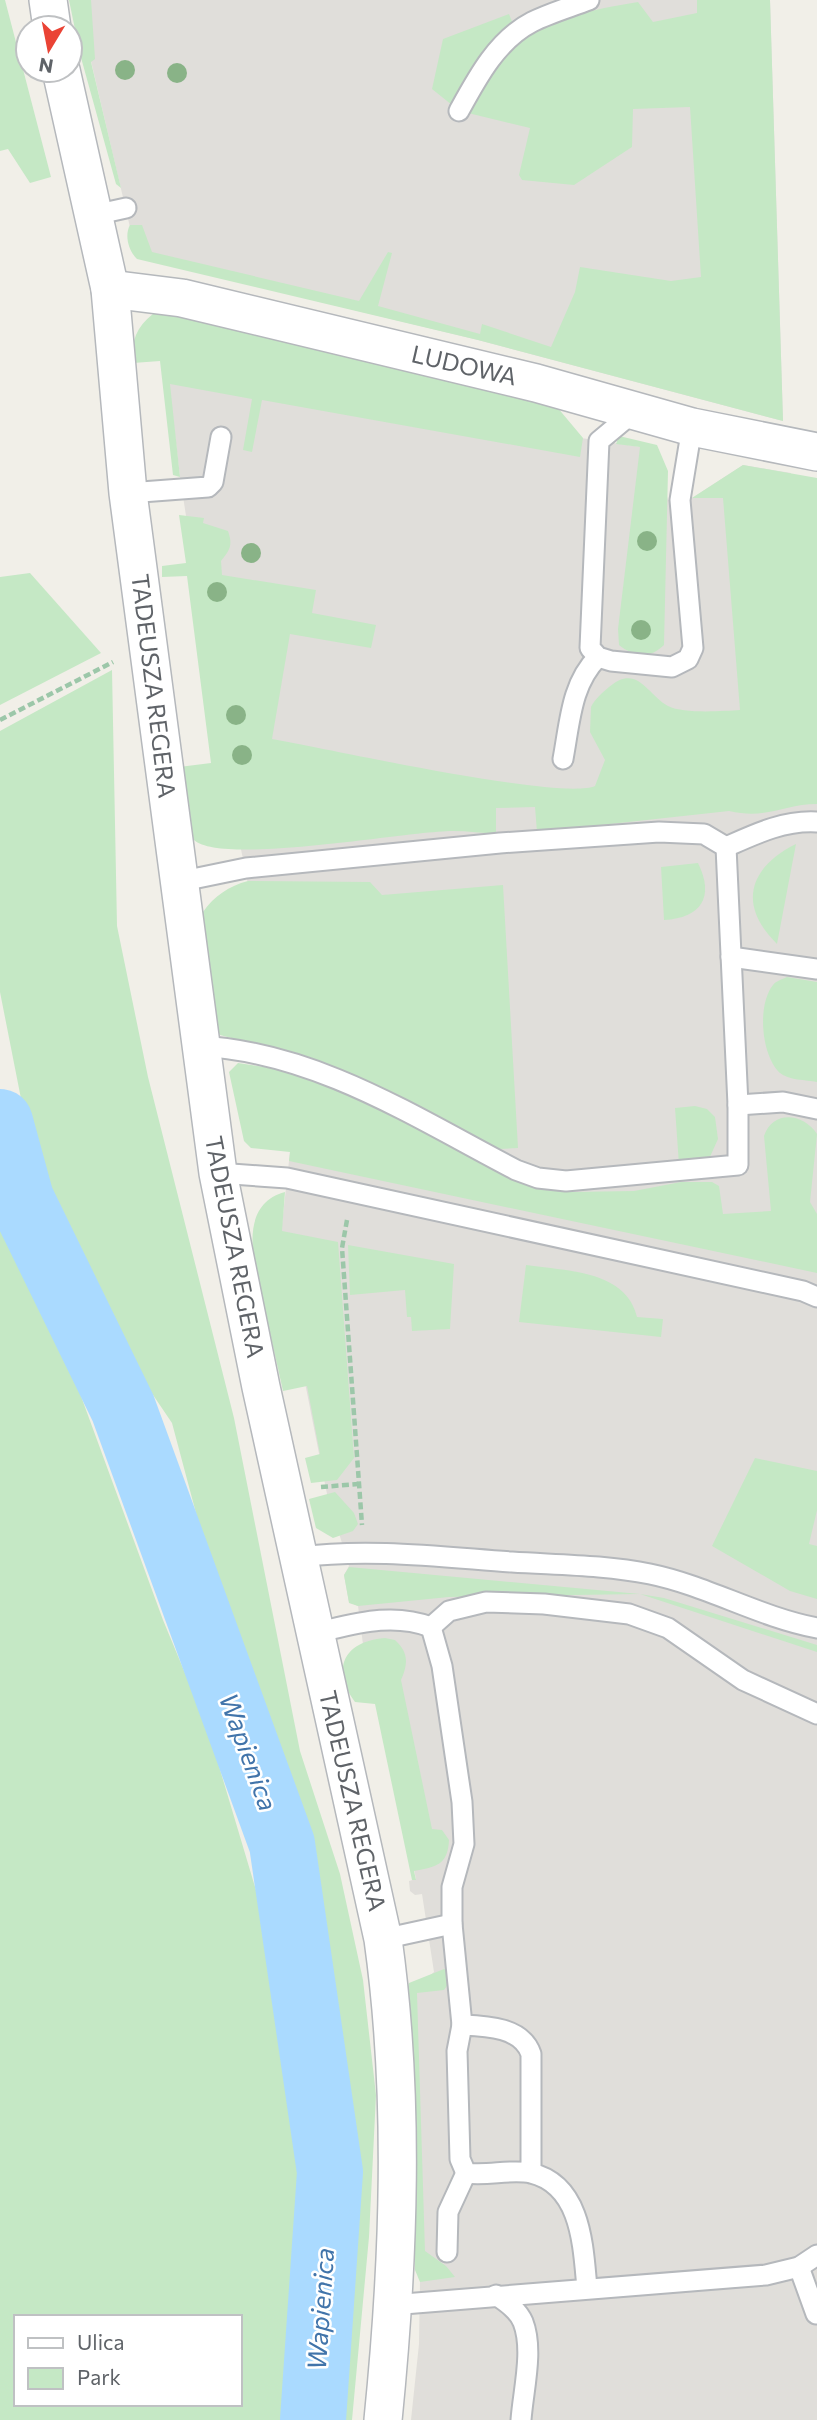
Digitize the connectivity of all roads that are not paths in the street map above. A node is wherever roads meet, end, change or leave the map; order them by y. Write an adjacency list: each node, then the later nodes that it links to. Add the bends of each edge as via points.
1 (589, 0): 3 (lane, via 531,23 514,35 488,61)
2 (66, 84): 4 (street, TADEUSZA REGERA, via 110,212)
3 (459, 111)
4 (110, 289): 5 (street, LUDOWA, via 182,299); 9 (street, TADEUSZA REGERA)
5 (635, 411): 6 (street, LUDOWA); 10 (lane, via 599,441 590,648)
6 (692, 427): 8 (street, LUDOWA); 10 (lane, via 680,500 693,648 688,659 672,667)
7 (221, 437): 9 (lane, via 213,482 208,487)
8 (817, 452)
9 (128, 493): 14 (street, TADEUSZA REGERA)
10 (598, 657): 11 (lane, via 584,671 574,696)
11 (563, 759)
12 (817, 822): 13 (lane, via 769,828)
13 (726, 847): 14 (lane, via 704,834 619,835 246,868); 15 (lane)
14 (178, 882): 17 (street, TADEUSZA REGERA)
15 (732, 957): 16 (lane); 18 (lane)
16 (817, 969)
17 (199, 1046): 18 (lane, via 229,1048 317,1070 361,1088 516,1170 552,1180 738,1165); 20 (street, TADEUSZA REGERA)
18 (738, 1105): 19 (lane, via 783,1102)
19 (817, 1109)
20 (219, 1173): 21 (lane, via 287,1178); 22 (street, TADEUSZA REGERA)
21 (817, 1297)
22 (299, 1557): 24 (lane, via 345,1551 603,1567 694,1586 763,1614); 25 (street, TADEUSZA REGERA)
23 (431, 1628): 25 (lane, via 410,1619 389,1618); 26 (lane, via 449,1611 486,1602 629,1614 668,1628 743,1680); 27 (lane, via 442,1666 462,1802 464,1844 452,1887)
24 (817, 1628)
25 (315, 1633): 28 (street, TADEUSZA REGERA)
26 (817, 1714)
27 (452, 1924): 28 (lane); 29 (lane)
28 (383, 1939): 37 (street, TADEUSZA REGERA, via 395,2049 397,2151)
29 (462, 2025): 30 (lane, via 507,2032 528,2045); 31 (lane, via 457,2052 458,2105 460,2160)
30 (531, 2173): 31 (lane); 35 (lane, via 558,2190 573,2209 582,2237)
31 (466, 2174): 32 (lane, via 448,2212)
32 (447, 2252)
33 (817, 2255): 34 (lane)
34 (799, 2267): 35 (lane, via 766,2275); 38 (lane)
35 (587, 2288): 36 (lane)
36 (496, 2295): 37 (lane); 40 (lane, via 523,2321 527,2345)
37 (391, 2305): 39 (street, TADEUSZA REGERA)
38 (816, 2314)
39 (383, 2420)
40 (521, 2420)

